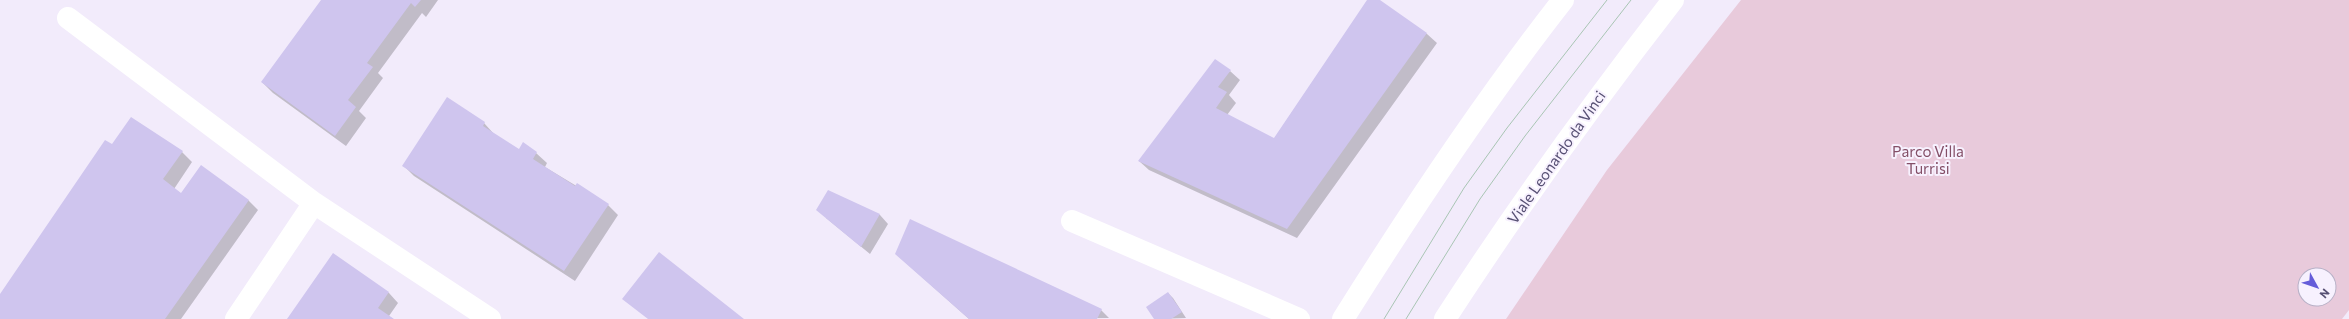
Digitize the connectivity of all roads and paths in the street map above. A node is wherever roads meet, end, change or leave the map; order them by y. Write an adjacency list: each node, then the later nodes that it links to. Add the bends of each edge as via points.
1 (1563, 0): 9 (street, via 1518,57 1459,141)
2 (1673, 0): 10 (street, Viale Leonardo da Vinci, via 1592,104 1530,191)
3 (68, 18): 4 (street)
4 (314, 203): 6 (street); 7 (street)
5 (1072, 221): 8 (street)
6 (236, 319)
7 (490, 319)
8 (1298, 319)
9 (1343, 319)
10 (1445, 319)

